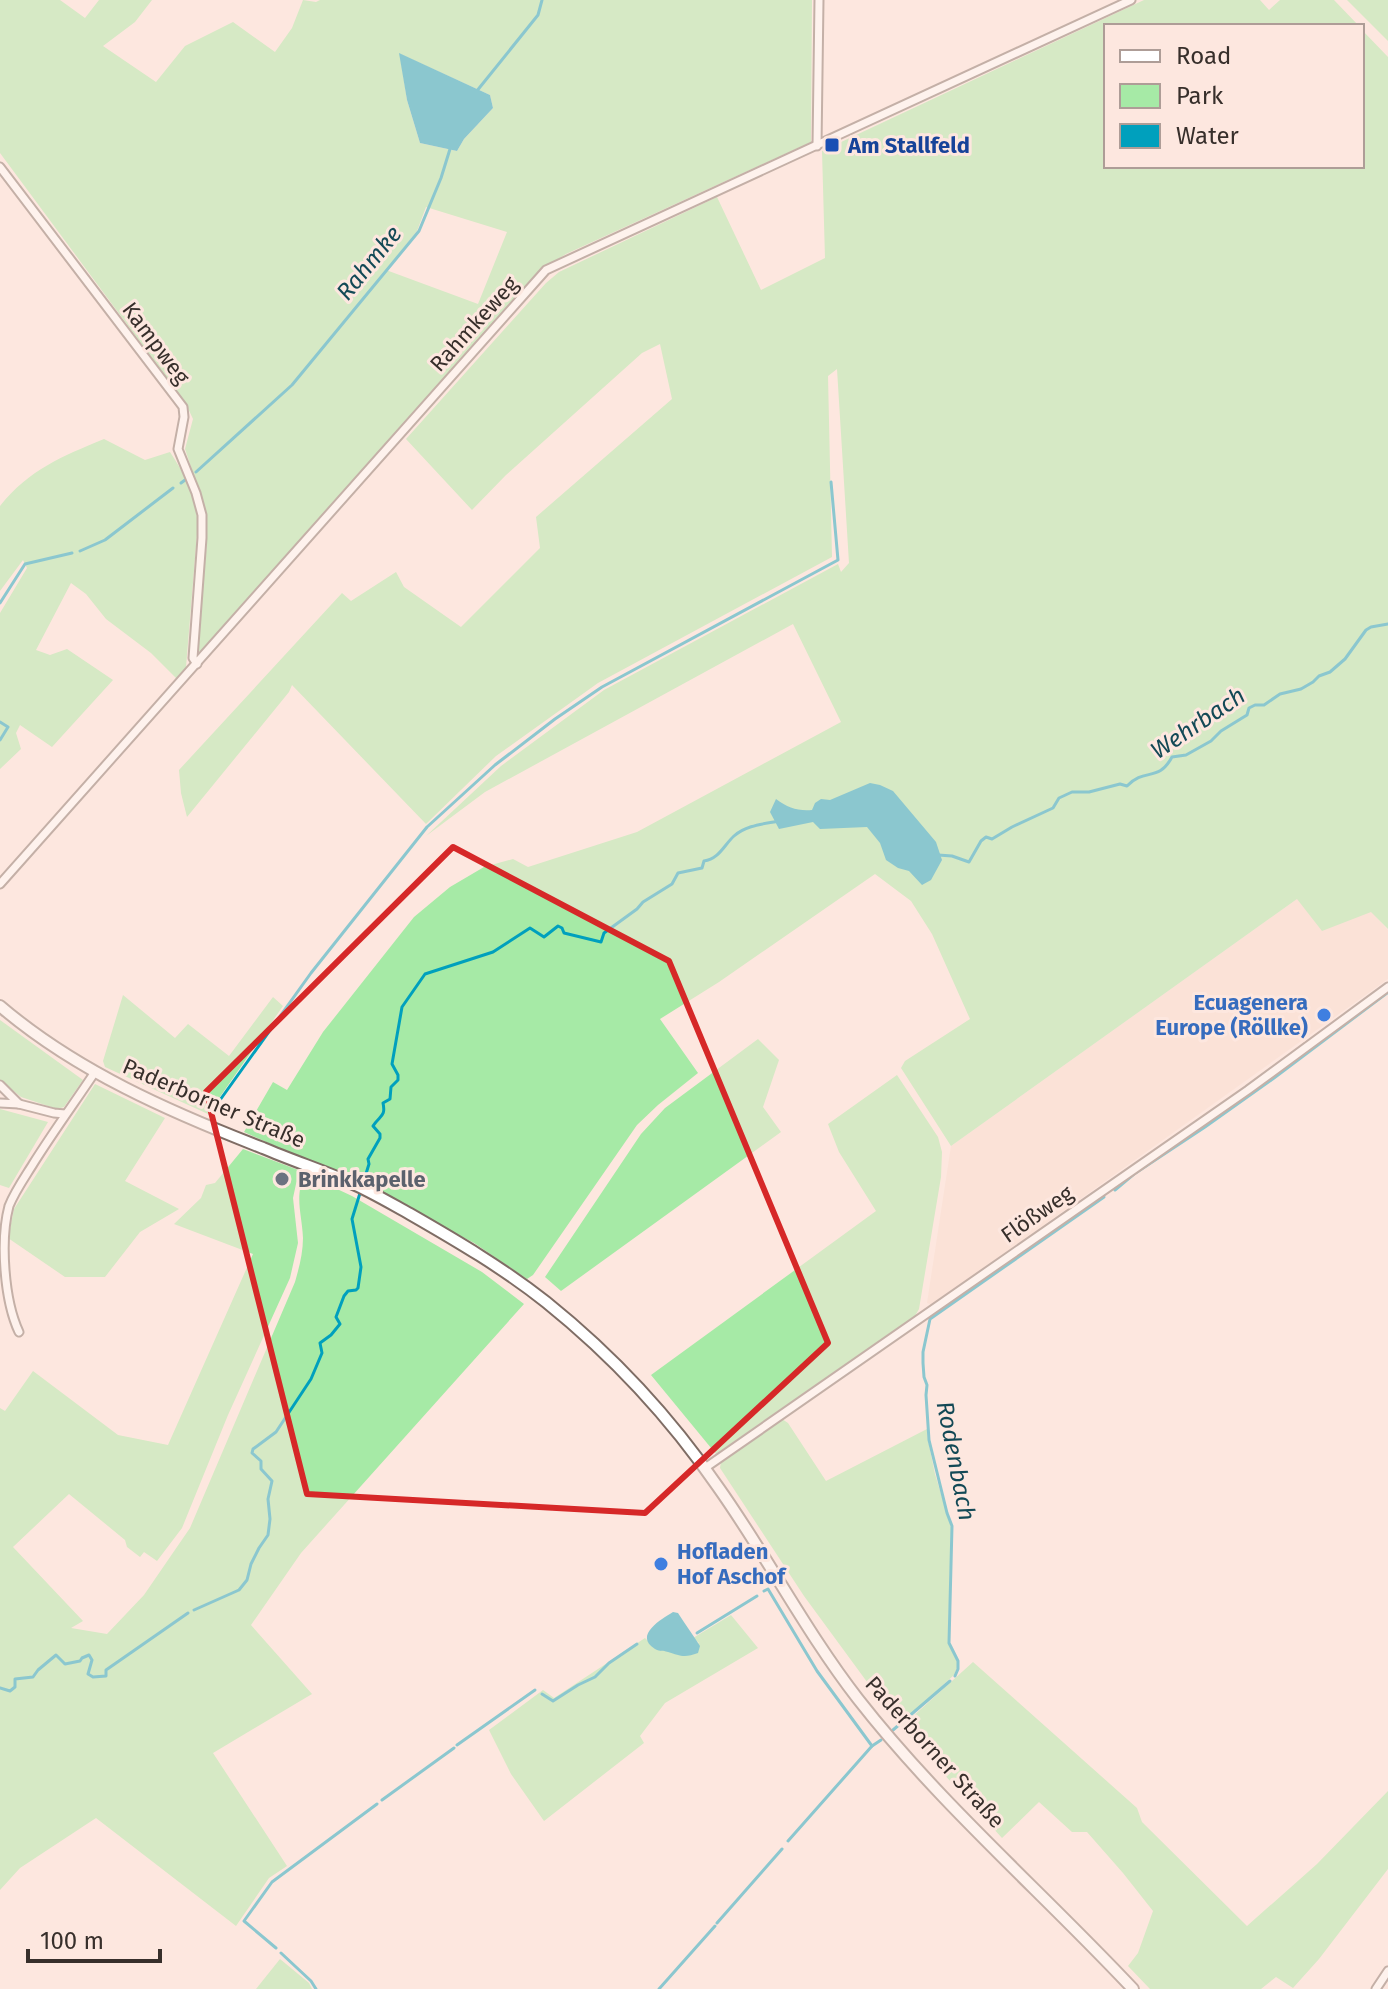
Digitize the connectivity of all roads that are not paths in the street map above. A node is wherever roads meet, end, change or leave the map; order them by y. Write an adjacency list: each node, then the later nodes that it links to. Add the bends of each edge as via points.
1 (819, 0): 3 (street)
2 (1131, 0): 3 (street, Rahmkeweg)
3 (817, 146): 5 (street, Rahmkeweg, via 546,270)
4 (0, 167): 5 (street, Kampweg, via 183,407 178,449 202,515 193,658)
5 (197, 664): 6 (street, Rahmkeweg)
6 (0, 884)
7 (1388, 987): 15 (street, Flößweg)
8 (0, 1006): 9 (main road, Paderborner Straße)
9 (95, 1072): 13 (street); 15 (main road, Paderborner Straße, via 175,1111 352,1183 479,1254 584,1333)
10 (0, 1085): 12 (street)
11 (0, 1103): 12 (street)
12 (19, 1104): 13 (street)
13 (65, 1114): 14 (street, via 6,1217 7,1298)
14 (19, 1332)
15 (705, 1468): 17 (main road, Paderborner Straße, via 830,1661 888,1736)
16 (1388, 1971): 18 (street)
17 (1133, 1989)
18 (1376, 1989)

